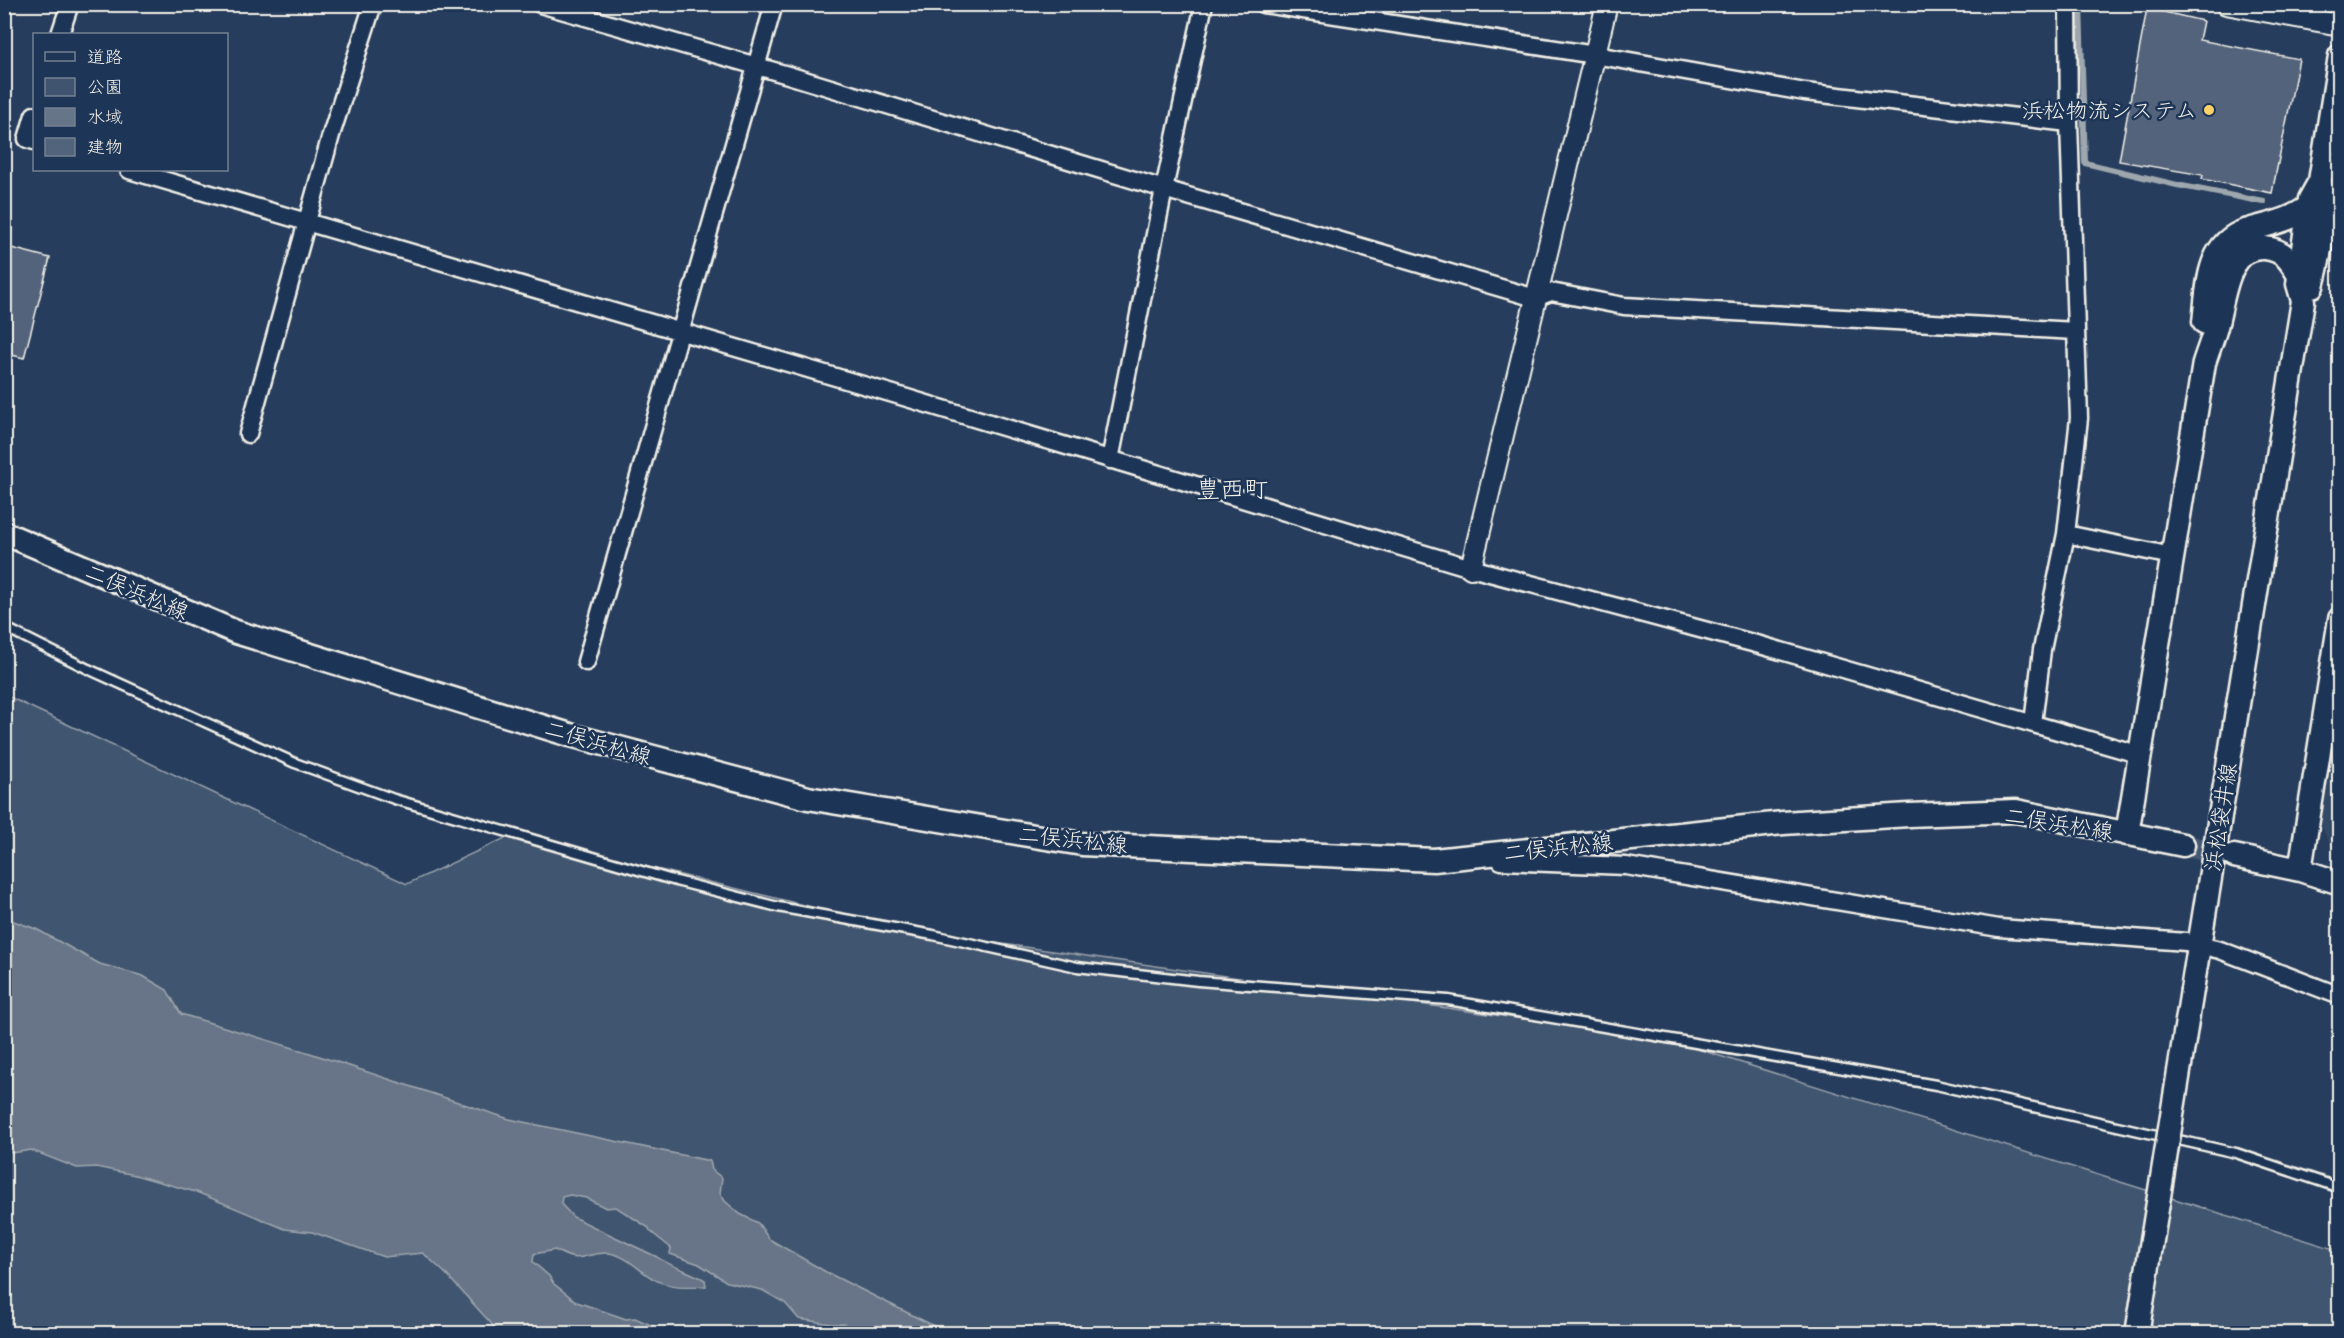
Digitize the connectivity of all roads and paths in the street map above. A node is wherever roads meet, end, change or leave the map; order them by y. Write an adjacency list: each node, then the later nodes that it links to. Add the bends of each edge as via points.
1 (70, 4): 11 (street)
2 (372, 4): 22 (street)
3 (540, 4): 14 (street)
4 (774, 4): 14 (street)
5 (1204, 4): 20 (street)
6 (1263, 4): 12 (street)
7 (1607, 4): 12 (street)
8 (2068, 4): 16 (street)
9 (2226, 4): 10 (street)
10 (2340, 26)
11 (60, 33)
12 (1595, 55): 16 (street, via 1805,92); 25 (street)
13 (2340, 56): 19 (main road, 浜松袋井線)
14 (756, 68): 20 (street); 27 (street)
15 (33, 118): 17 (street, via 27,139)
16 (2069, 123): 28 (street)
17 (33, 141)
18 (132, 171): 22 (street)
19 (2320, 181): 21 (main road, 浜松袋井線); 23 (main road, 浜松袋井線)
20 (1164, 189): 25 (street); 31 (street)
21 (2309, 207): 24 (main road, 浜松袋井線); 29 (main road, via 2285,221 2243,232 2218,252 2210,271)
22 (306, 223): 27 (street); 30 (street)
23 (2330, 245): 26 (main road, 浜松袋井線)
24 (2300, 276): 26 (main road, 浜松袋井線); 29 (main road, via 2290,260 2273,249 2259,248 2239,258 2231,270)
25 (1535, 298): 28 (street, via 1551,292 1624,306); 35 (street)
26 (2302, 301): 47 (main road, 浜松袋井線)
27 (680, 332): 31 (street); 38 (street)
28 (2076, 332): 33 (street, via 2079,418)
29 (2204, 363): 34 (main road)
30 (248, 434)
31 (1110, 460): 35 (street)
32 (4, 533): 44 (main road, 二俣浜松線, via 236,632 570,735 808,798 1082,844)
33 (2066, 534): 34 (street); 39 (street, via 2042,650)
34 (2172, 556): 40 (main road)
35 (1471, 568): 39 (street)
36 (2340, 618): 45 (main road)
37 (4, 627): 49 (lane, via 273,753 339,779 405,802 778,907 1077,966 1198,981 1448,1000 1936,1085 2236,1154)
38 (586, 662)
39 (2033, 723): 40 (street)
40 (2141, 755): 41 (main road)
41 (2127, 834): 42 (main road, 二俣浜松線); 44 (main road, 二俣浜松線, via 2016,811 1921,814 1783,823)
42 (2183, 845)
43 (2234, 856): 45 (main road)
44 (1434, 860): 47 (street, via 1626,866 1999,928)
45 (2300, 870): 46 (main road)
46 (2340, 883)
47 (2199, 945): 48 (street); 50 (main road, 浜松袋井線, bridge)
48 (2340, 996)
49 (2340, 1188)
50 (2137, 1334)

